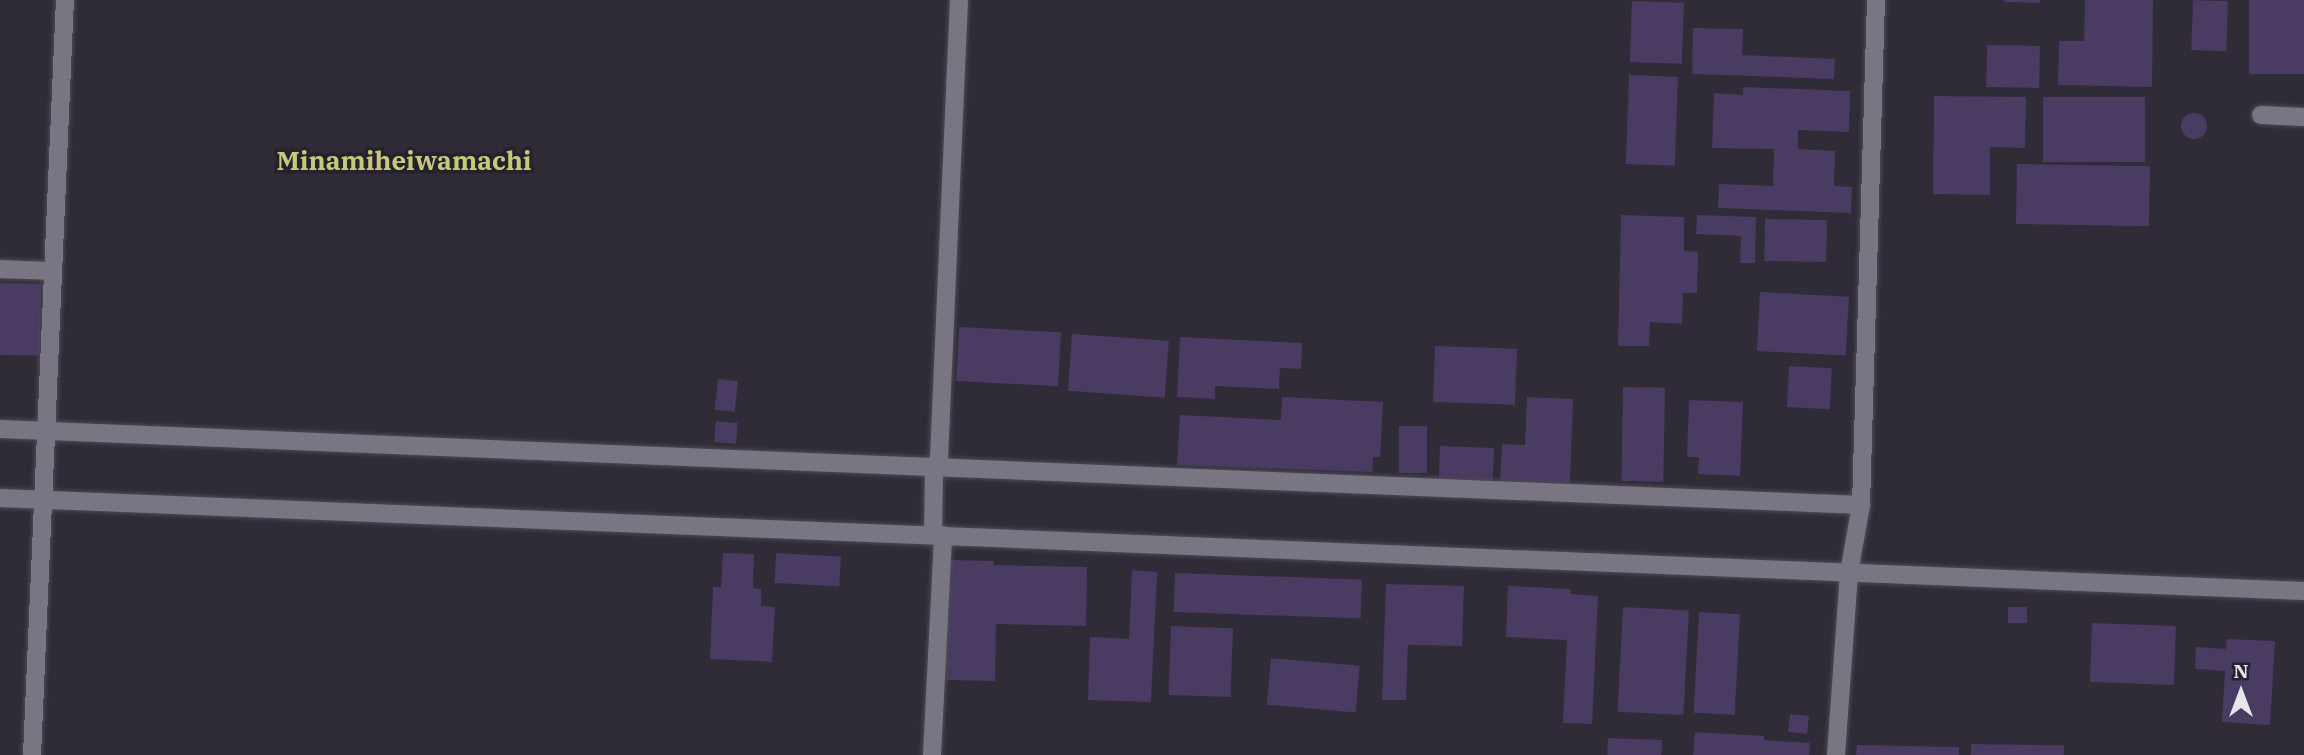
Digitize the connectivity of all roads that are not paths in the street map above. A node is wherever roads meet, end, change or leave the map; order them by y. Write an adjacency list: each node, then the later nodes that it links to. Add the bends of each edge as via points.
1 (65, 0): 7 (street)
2 (958, 0): 10 (street, via 939,458)
3 (1876, 0): 13 (street)
4 (2261, 115): 5 (street)
5 (2304, 117)
6 (0, 269): 7 (street)
7 (53, 271): 9 (street)
8 (0, 429): 9 (street)
9 (46, 437): 10 (street); 12 (street)
10 (934, 475): 13 (street); 14 (street)
11 (0, 498): 12 (street)
12 (43, 500): 14 (street); 17 (street)
13 (1860, 510): 15 (street)
14 (937, 530): 15 (street); 18 (street)
15 (1850, 569): 16 (street); 19 (street)
16 (2304, 592)
17 (32, 755)
18 (932, 755)
19 (1836, 755)

